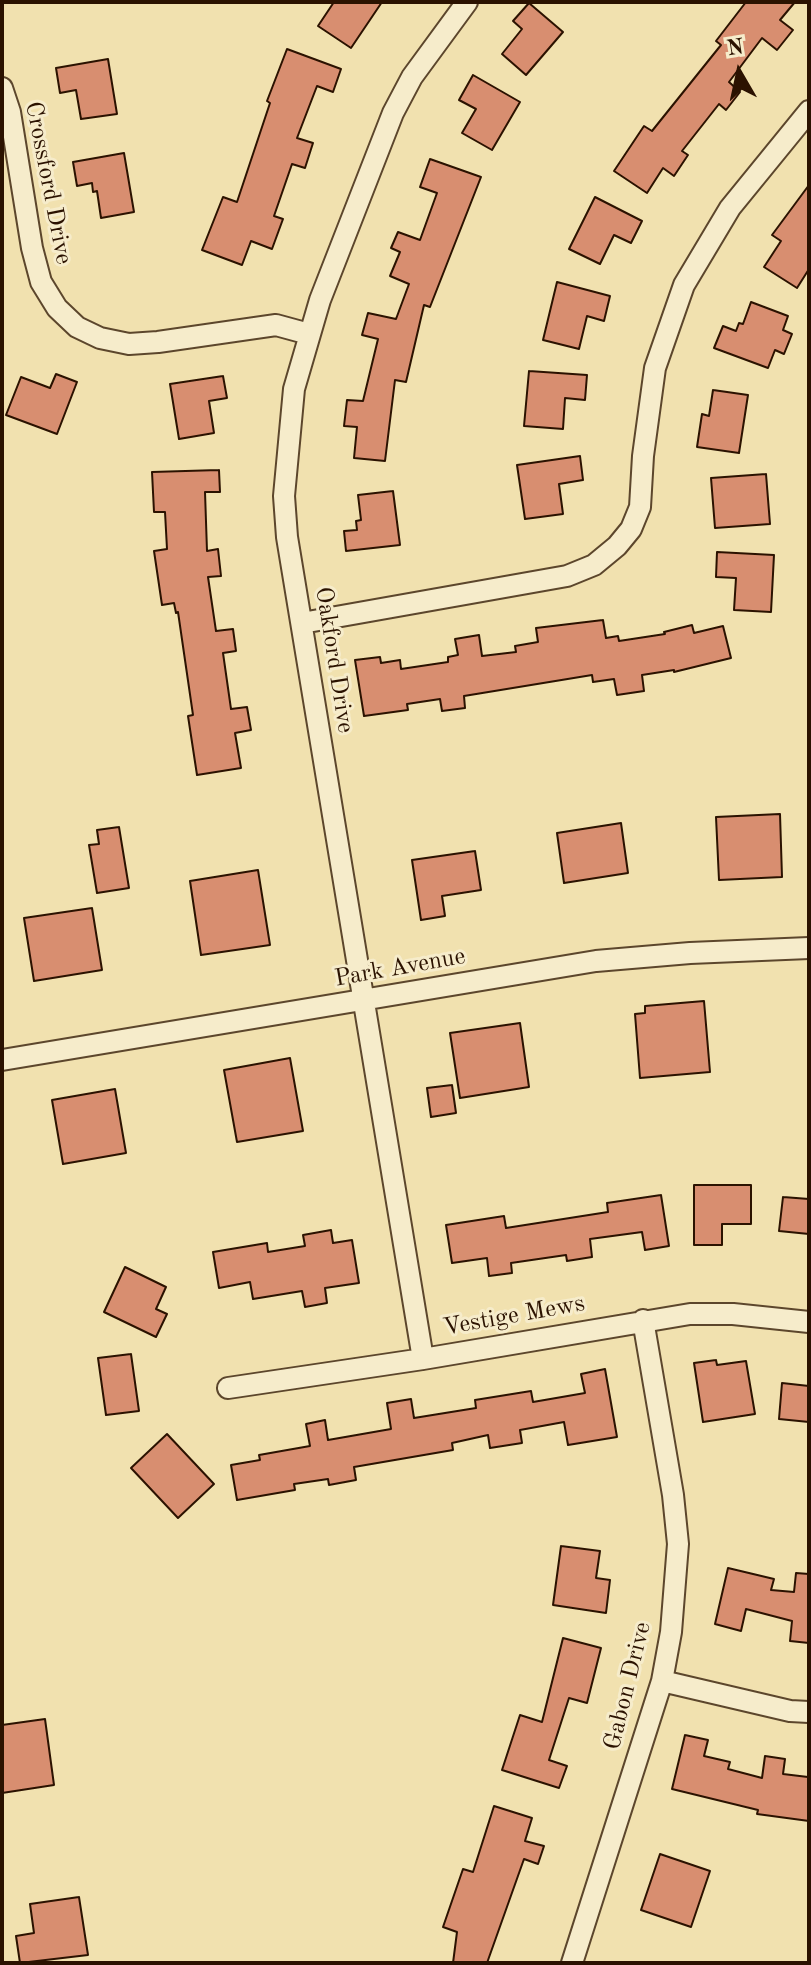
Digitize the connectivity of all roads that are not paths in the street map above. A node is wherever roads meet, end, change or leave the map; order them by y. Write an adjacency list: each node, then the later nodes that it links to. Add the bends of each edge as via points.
1 (467, 2): 4 (street, Oakford Drive, via 412,77 393,113)
2 (2, 88): 4 (street, Crossford Drive, via 41,282 77,327 129,344 276,325)
3 (809, 111): 5 (street, via 730,208 684,285 655,368 640,507 617,546 594,565 567,576)
4 (309, 334): 5 (street, Oakford Drive, via 294,389 284,496)
5 (302, 623): 7 (street, Oakford Drive)
6 (809, 948): 7 (street, Park Avenue, via 596,961)
7 (364, 1001): 8 (street, Park Avenue); 11 (street, Oakford Drive)
8 (2, 1060)
9 (643, 1320): 10 (street, Vestige Mews, via 733,1314); 11 (street, Vestige Mews); 13 (street, Gabon Drive, via 678,1544)
10 (809, 1322)
11 (423, 1359): 12 (street, Vestige Mews)
12 (228, 1388)
13 (662, 1681): 14 (street); 15 (street, Gabon Drive)
14 (809, 1712)
15 (572, 1963)

